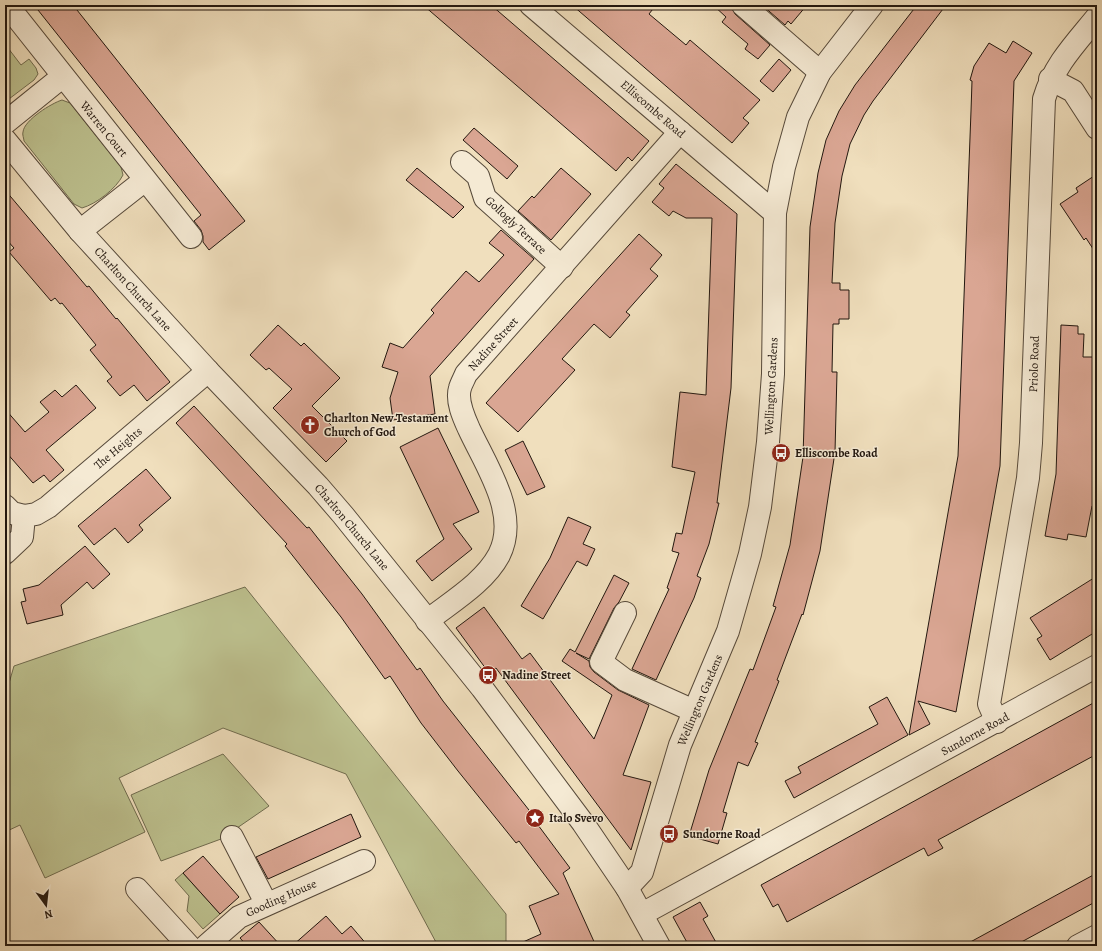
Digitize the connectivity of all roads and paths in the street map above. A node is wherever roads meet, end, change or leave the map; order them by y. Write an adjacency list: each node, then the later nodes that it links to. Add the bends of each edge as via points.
1 (7, 5): 7 (street, Warren Court)
2 (532, 5): 11 (street, Elliscombe Road)
3 (743, 5): 6 (street)
4 (872, 5): 6 (street, Wellington Gardens)
5 (1097, 17): 8 (street, Priolo Road)
6 (820, 72): 15 (street, Wellington Gardens, via 798,117)
7 (62, 77): 9 (street); 14 (street, Warren Court)
8 (1050, 79): 10 (street, via 1073,91); 27 (street, Priolo Road, via 1044,99 1042,132 1028,478 989,704)
9 (5, 123)
10 (1097, 128)
11 (680, 132): 15 (street, Elliscombe Road); 18 (street, Nadine Street)
12 (5, 140): 16 (street, Charlton Church Lane)
13 (462, 162): 18 (street, Gollogly Terrace, via 478,176 484,198)
14 (146, 180): 16 (street); 17 (street, Warren Court)
15 (775, 213): 26 (street, Wellington Gardens, via 773,374 760,507 750,554 728,631)
16 (80, 231): 19 (street, Charlton Church Lane)
17 (191, 237)
18 (562, 267): 24 (street, Nadine Street, via 466,374 460,389 460,406 499,493 505,514 506,535 499,555 486,572)
19 (208, 371): 21 (street, The Heights, via 48,507 36,514); 24 (street, Charlton Church Lane, via 318,486)
20 (5, 506): 21 (street, via 12,513)
21 (24, 516): 22 (street, via 22,536)
22 (5, 553)
23 (625, 613): 26 (street, via 601,662 625,680)
24 (427, 621): 30 (street, Charlton Church Lane, via 496,706 583,823)
25 (1097, 666): 27 (street, Sundorne Road)
26 (694, 711): 30 (street, Wellington Gardens, via 680,745 642,872)
27 (997, 722): 33 (street, Sundorne Road)
28 (232, 837): 32 (street)
29 (364, 861): 32 (street, Gooding House)
30 (627, 888): 33 (street, Charlton Church Lane)
31 (137, 889): 35 (street)
32 (266, 904): 36 (street, Gooding House, via 239,917)
33 (642, 914): 37 (street, Charlton Church Lane)
34 (1097, 936): 38 (street)
35 (189, 946)
36 (206, 946)
37 (659, 946)
38 (1078, 946)

